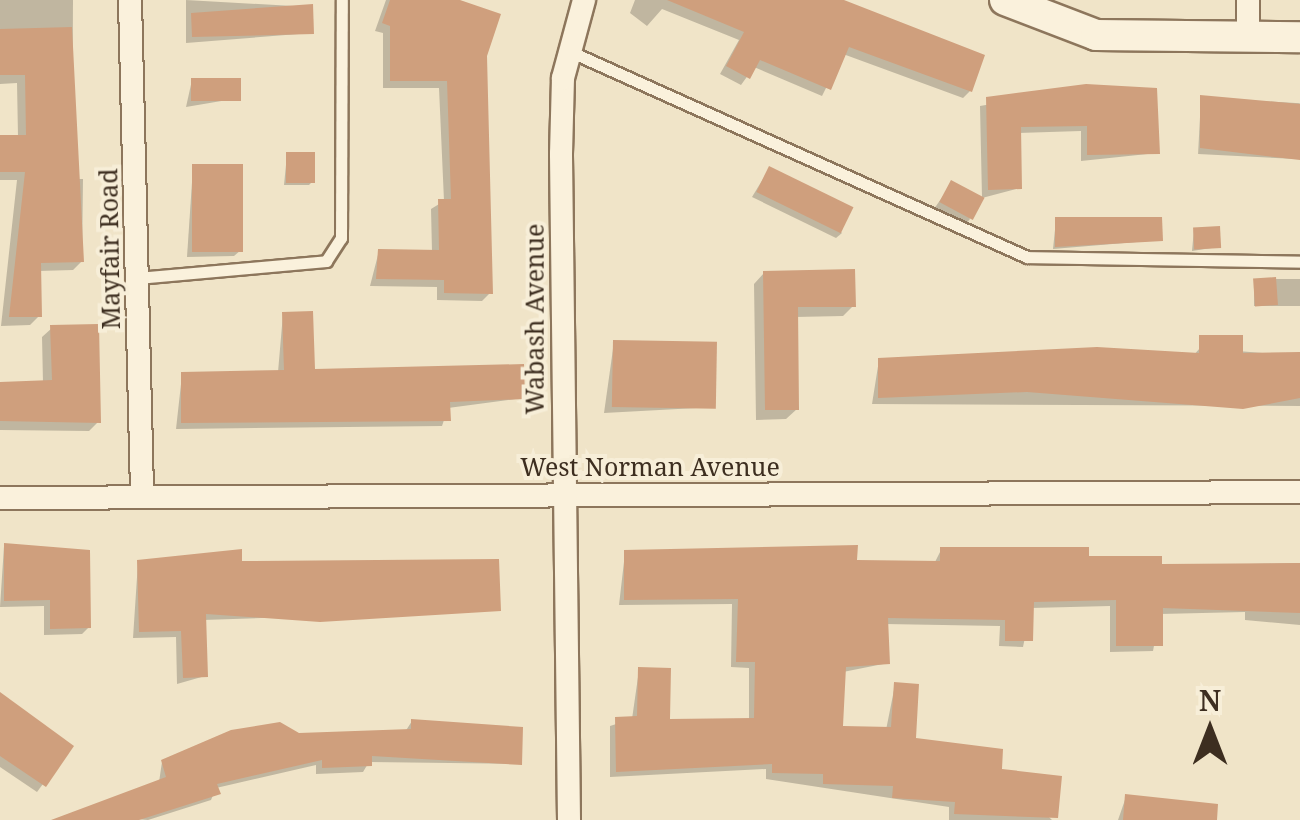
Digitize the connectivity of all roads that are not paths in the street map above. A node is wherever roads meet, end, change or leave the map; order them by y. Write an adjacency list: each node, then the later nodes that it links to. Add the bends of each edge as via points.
1 (130, 0): 10 (street, Mayfair Road)
2 (342, 0): 10 (lane, via 341,238 326,261)
3 (584, 0): 8 (street, Wabash Avenue)
4 (1005, 0): 7 (street, via 1096,35)
5 (1248, 0): 7 (street)
6 (1300, 36): 7 (street)
7 (1248, 38)
8 (567, 50): 9 (lane, via 1027,257); 12 (street, Wabash Avenue)
9 (1300, 262)
10 (138, 278): 13 (street, Mayfair Road)
11 (1300, 492): 12 (street, West Norman Avenue)
12 (566, 493): 13 (street, West Norman Avenue); 15 (street, Wabash Avenue)
13 (142, 497): 14 (street, West Norman Avenue)
14 (0, 498)
15 (570, 820)

